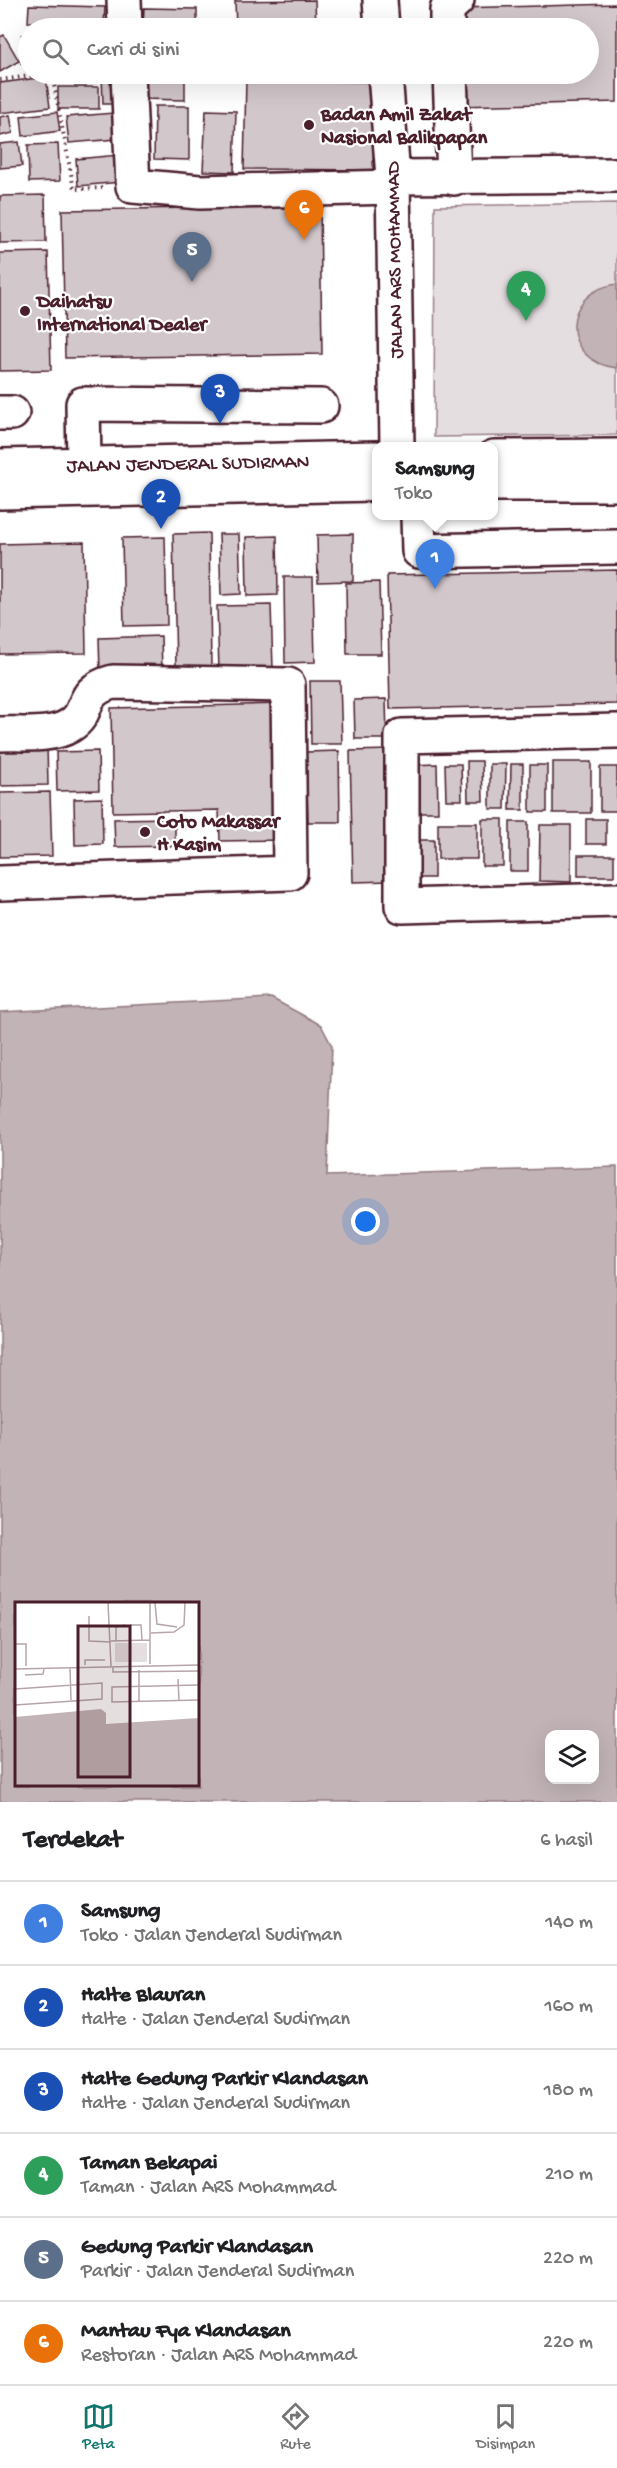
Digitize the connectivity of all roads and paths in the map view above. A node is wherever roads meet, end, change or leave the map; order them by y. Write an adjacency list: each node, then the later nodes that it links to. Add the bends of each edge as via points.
1 (124, 0): 4 (main road)
2 (380, 0): 5 (main road)
3 (457, 0): 6 (main road, via 447,9)
4 (125, 18)
5 (381, 18)
6 (447, 18)
7 (18, 78): 8 (path)
8 (0, 80)
9 (53, 84): 16 (path, via 74,189)
10 (128, 84): 16 (main road)
11 (386, 84): 15 (main road, JALAN ARS MOHAMMAD)
12 (450, 84): 14 (main road)
13 (617, 175): 14 (main road)
14 (454, 178): 15 (main road)
15 (393, 182): 16 (main road, via 200,192); 18 (main road, JALAN ARS MOHAMMAD)
16 (133, 186)
17 (321, 406): 22 (main road, via 83,404)
18 (397, 442)
19 (617, 456): 20 (main road)
20 (498, 457)
21 (372, 458): 22 (main road, JALAN JENDERAL SUDIRMAN)
22 (84, 463): 23 (main road, JALAN JENDERAL SUDIRMAN)
23 (0, 466)
24 (372, 484): 27 (main road, JALAN JENDERAL SUDIRMAN)
25 (498, 484): 26 (main road)
26 (617, 484)
27 (0, 492)
28 (418, 520): 29 (main road, via 419,551)
29 (617, 547)
30 (617, 731): 33 (main road, via 402,736 402,906)
31 (0, 734): 32 (main road, via 68,727 97,686 113,682 288,685 290,873)
32 (0, 883)
33 (617, 900)

